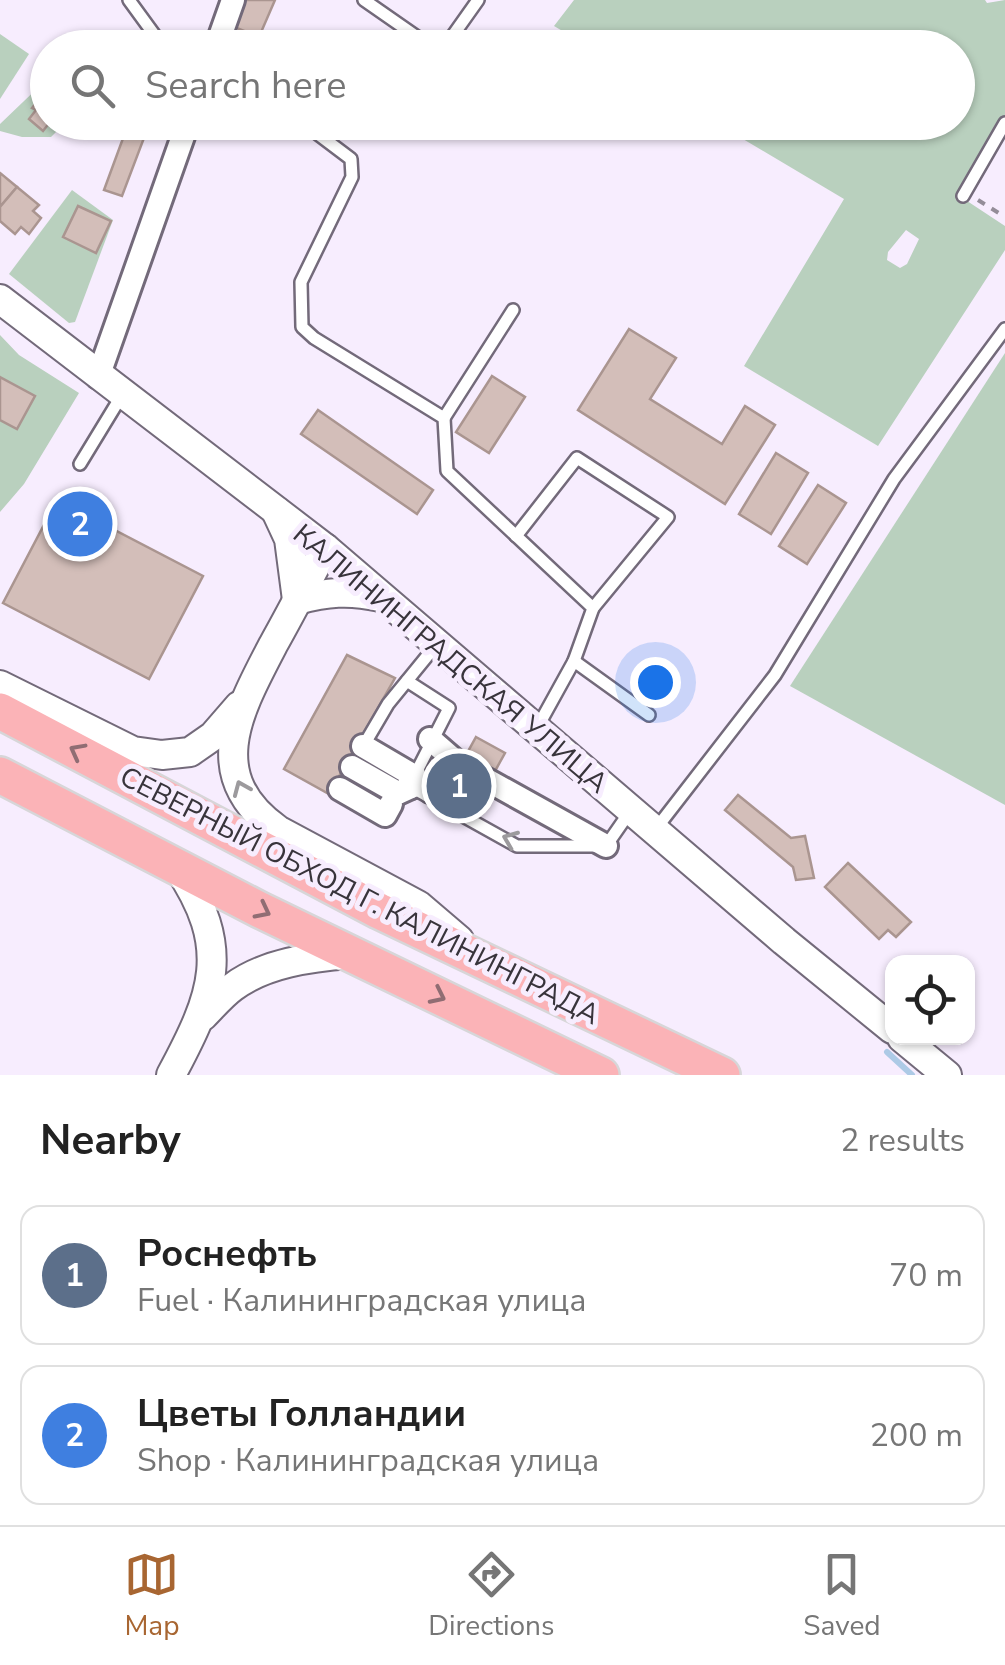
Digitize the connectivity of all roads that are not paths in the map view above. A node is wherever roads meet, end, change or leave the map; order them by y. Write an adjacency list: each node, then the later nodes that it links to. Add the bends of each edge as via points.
1 (129, 0): 6 (lane)
2 (233, 0): 7 (street)
3 (364, 0): 5 (lane)
4 (478, 0): 9 (lane)
5 (381, 5): 8 (lane)
6 (151, 30)
7 (222, 30)
8 (411, 30)
9 (457, 30)
10 (1004, 127): 13 (lane)
11 (182, 140): 17 (street)
12 (326, 140): 20 (lane, via 351,159 352,177 301,282 302,326)
13 (968, 197)
14 (0, 299): 18 (street, КАЛИНИНГРАДСКАЯ УЛИЦА)
15 (513, 310): 20 (lane)
16 (1005, 329): 41 (lane, via 894,479 775,674)
17 (112, 334): 18 (street); 19 (street)
18 (98, 377): 19 (street, КАЛИНИНГРАДСКАЯ УЛИЦА)
19 (126, 397): 21 (lane); 22 (street, КАЛИНИНГРАДСКАЯ УЛИЦА)
20 (444, 418): 23 (lane, via 447,471)
21 (80, 464)
22 (276, 510): 24 (street, КАЛИНИНГРАДСКАЯ УЛИЦА); 26 (street, via 290,539)
23 (516, 536): 27 (lane); 27 (lane, via 577,458 668,517)
24 (325, 548): 25 (street, КАЛИНИНГРАДСКАЯ УЛИЦА); 26 (street)
25 (384, 598): 26 (street, via 328,591); 28 (street, КАЛИНИНГРАДСКАЯ УЛИЦА)
26 (297, 600): 32 (street)
27 (593, 608): 29 (lane)
28 (437, 644): 30 (lane); 35 (street, КАЛИНИНГРАДСКАЯ УЛИЦА)
29 (574, 660): 34 (lane); 35 (lane)
30 (407, 681): 36 (lane, via 449,708); 37 (lane)
31 (0, 685): 32 (street, via 133,751 162,755 190,752)
32 (244, 702): 45 (street, one-way to 32, via 418,905 259,817 232,763)
33 (0, 710): 45 (highway, СЕВЕРНЫЙ ОБХОД Г. КАЛИНИНГРАДА, one-way to 33)
34 (649, 715)
35 (536, 729): 40 (street, КАЛИНИНГРАДСКАЯ УЛИЦА)
36 (430, 740): 39 (lane); 42 (street, via 460,766)
37 (352, 767): 39 (street); 39 (street, via 409,772)
38 (0, 775): 43 (highway, СЕВЕРНЫЙ ОБХОД Г. КАЛИНИНГРАДА)
39 (407, 795): 42 (lane, one-way to 39, via 518,846)
40 (631, 810): 41 (street, КАЛИНИНГРАДСКАЯ УЛИЦА); 42 (lane)
41 (655, 830): 47 (street, КАЛИНИНГРАДСКАЯ УЛИЦА)
42 (606, 846)
43 (176, 866): 44 (highway, СЕВЕРНЫЙ ОБХОД Г. КАЛИНИНГРАДА, one-way to 44); 46 (street, via 191,887 212,956)
44 (350, 954): 46 (street, via 257,973); 50 (highway, СЕВЕРНЫЙ ОБХОД Г. КАЛИНИНГРАДА, one-way to 50)
45 (487, 964): 51 (highway, СЕВЕРНЫЙ ОБХОД Г. КАЛИНИНГРАДА)
46 (202, 1017): 49 (street)
47 (885, 1024)
48 (911, 1045): 52 (street)
49 (170, 1075)
50 (602, 1075)
51 (722, 1075)
52 (947, 1075)

